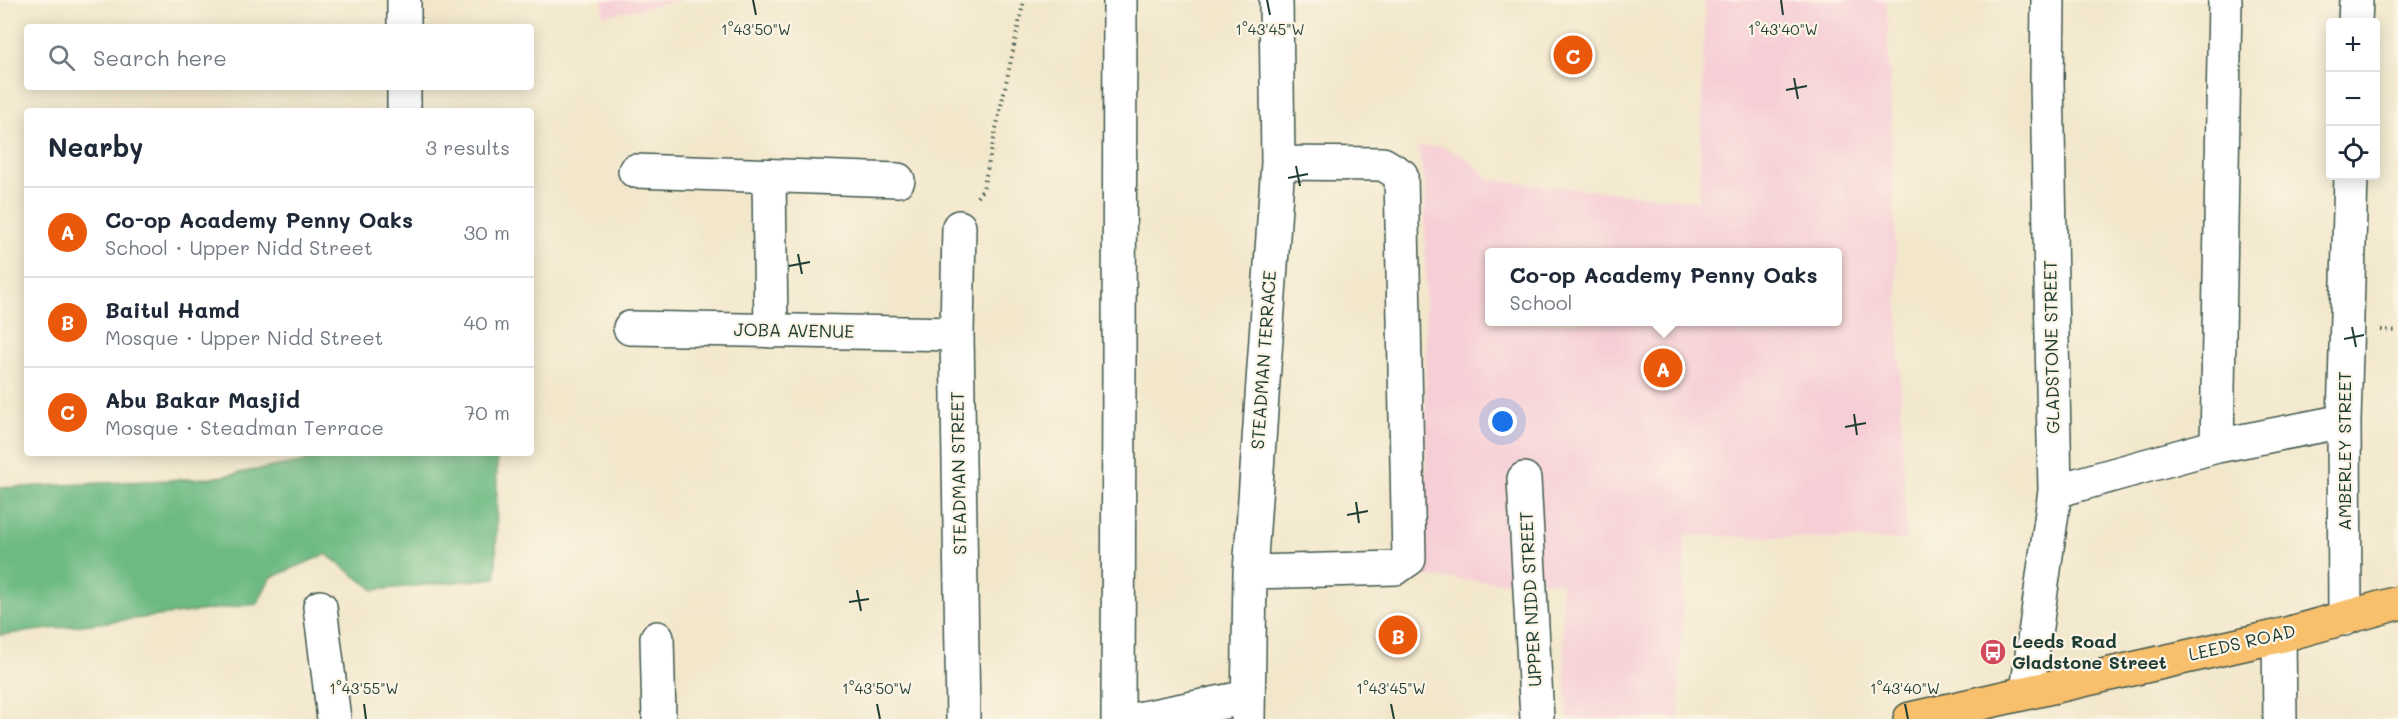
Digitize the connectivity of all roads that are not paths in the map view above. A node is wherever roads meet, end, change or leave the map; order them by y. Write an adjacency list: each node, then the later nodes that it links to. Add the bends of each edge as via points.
1 (404, 0): 8 (street)
2 (1120, 0): 35 (street)
3 (1276, 0): 11 (street, STEADMAN TERRACE)
4 (2225, 0): 21 (street)
5 (2356, 0): 7 (street)
6 (2048, 11): 23 (street, GLADSTONE STREET)
7 (2355, 18)
8 (404, 24)
9 (404, 90): 10 (street)
10 (404, 108)
11 (1278, 163): 24 (street, STEADMAN TERRACE); 24 (street, via 1383,164 1401,175 1409,559 1396,568)
12 (634, 171): 13 (street)
13 (769, 176): 14 (street); 18 (street)
14 (898, 180)
15 (2350, 180): 20 (street, AMBERLEY STREET)
16 (959, 227): 19 (street, STEADMAN STREET)
17 (630, 328): 18 (street, JOBA AVENUE)
18 (771, 331): 19 (street, JOBA AVENUE)
19 (957, 334): 34 (street, STEADMAN STREET)
20 (2343, 420): 21 (street); 27 (street, AMBERLEY STREET)
21 (2217, 446): 23 (street)
22 (1524, 479): 37 (street, UPPER NIDD STREET)
23 (2055, 491): 30 (street, GLADSTONE STREET)
24 (1250, 572): 31 (street, STEADMAN TERRACE)
25 (2398, 603): 27 (main road, LEEDS ROAD)
26 (320, 607): 32 (street)
27 (2345, 619): 28 (main road, LEEDS ROAD)
28 (2279, 636): 30 (main road, LEEDS ROAD); 39 (street)
29 (657, 639): 33 (street)
30 (2027, 691): 38 (main road, LEEDS ROAD)
31 (1248, 708): 36 (street)
32 (334, 719)
33 (659, 719)
34 (963, 719)
35 (1118, 719)
36 (1138, 719)
37 (1537, 719)
38 (1910, 719)
39 (2280, 719)

